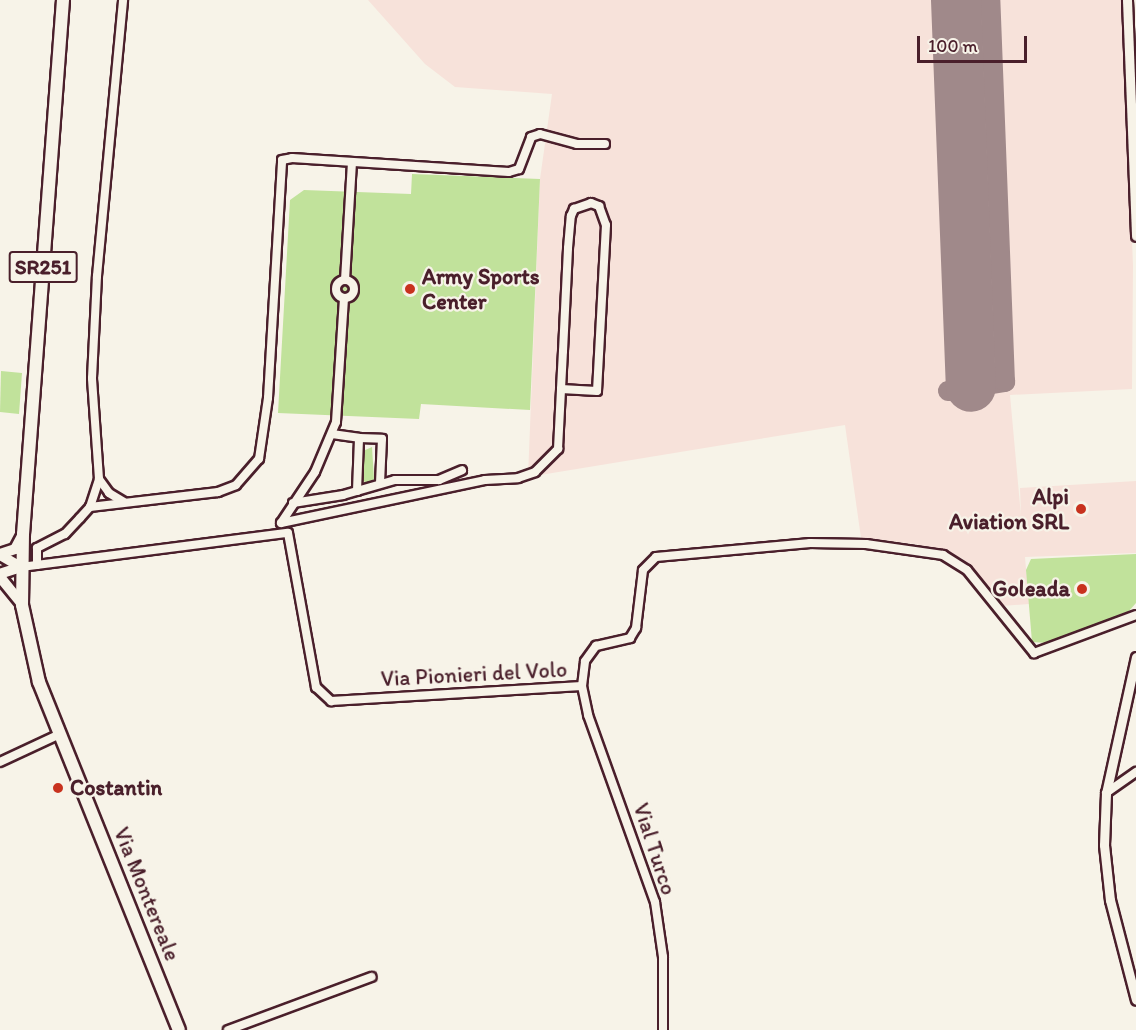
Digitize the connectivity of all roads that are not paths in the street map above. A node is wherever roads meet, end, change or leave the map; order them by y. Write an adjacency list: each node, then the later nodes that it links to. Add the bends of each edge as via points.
1 (63, 0): 20 (main road, SR251)
2 (123, 0): 13 (street, via 97,276 92,378)
3 (1127, 0): 6 (street)
4 (605, 144): 5 (street, via 577,144 540,134 531,137 519,169 509,172)
5 (352, 162): 7 (street); 16 (street, via 292,158 282,160 279,167 265,435 259,459 250,474 218,492)
6 (1136, 236)
7 (345, 280): 8 (street, via 336,289); 8 (street, via 354,291)
8 (344, 298): 10 (street, via 339,405)
9 (561, 389): 9 (street, via 571,216 574,209 591,203 599,206 606,225 597,391); 19 (street, via 558,450 535,472)
10 (332, 434): 11 (street); 17 (street, via 315,472)
11 (359, 438): 14 (street, via 382,439); 15 (street)
12 (462, 470): 14 (street, via 439,480)
13 (99, 479): 16 (street, via 110,493); 18 (street)
14 (380, 483): 15 (street)
15 (357, 491): 17 (street)
16 (125, 502): 18 (street)
17 (292, 503): 19 (street)
18 (90, 507): 23 (street, via 65,534 37,548)
19 (281, 523): 21 (street)
20 (23, 534): 22 (main road, via 15,549); 24 (main road, SR251)
21 (274, 535): 23 (street); 29 (street, Via Pionieri del Volo, via 288,533 316,687 324,698 332,701)
22 (0, 554): 24 (main road)
23 (37, 565): 24 (street)
24 (21, 567): 25 (main road); 26 (main road, Via Montereale / SR251)
25 (0, 575): 26 (main road)
26 (22, 605): 30 (main road, Via Montereale / SR251, via 31,656)
27 (1136, 615): 29 (street, Via Pionieri del Volo, via 1034,653 967,570 943,555 866,544 810,543 656,557 643,570 636,628 630,638 596,646 585,661)
28 (1136, 657): 33 (street)
29 (582, 686): 38 (street, Vial Turco, via 588,715 655,903 663,957)
30 (60, 734): 31 (street); 36 (main road, Via Montereale / SR251)
31 (0, 762)
32 (1136, 772): 33 (street)
33 (1106, 793): 35 (street, via 1104,845 1110,900)
34 (371, 977): 37 (street)
35 (1136, 1000)
36 (179, 1030)
37 (228, 1030)
38 (663, 1030)

